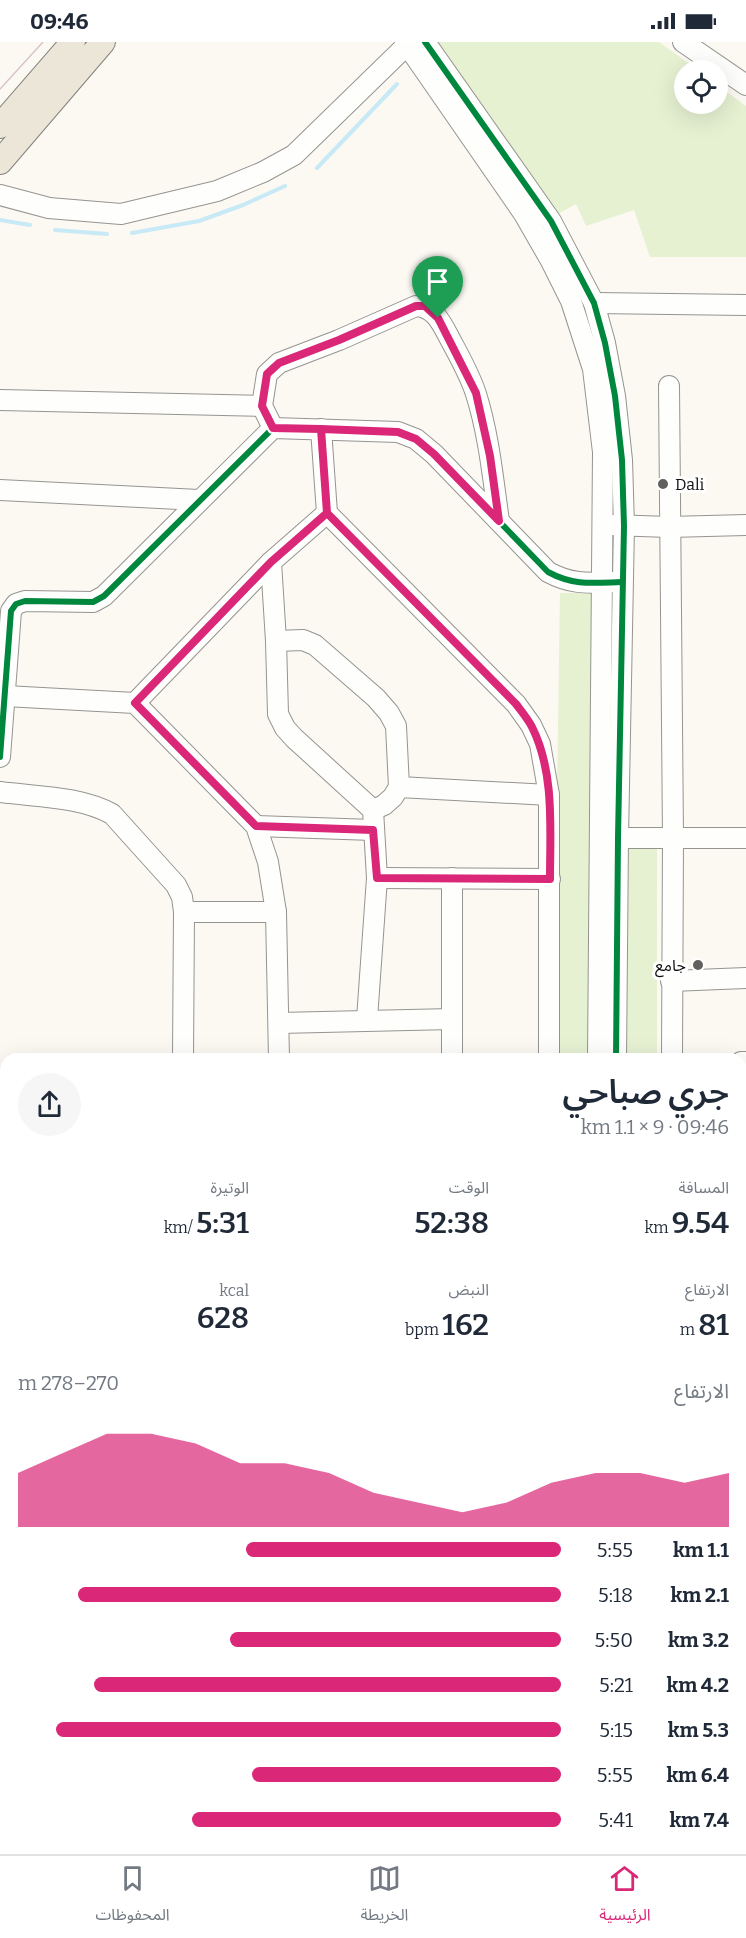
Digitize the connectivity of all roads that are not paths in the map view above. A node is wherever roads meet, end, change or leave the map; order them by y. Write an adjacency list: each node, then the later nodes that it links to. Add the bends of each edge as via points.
1 (73, 42): 6 (main road)
2 (103, 42): 7 (main road)
3 (683, 42): 5 (street)
4 (411, 43): 8 (street, via 294,155 217,191 120,214 49,208); 9 (street, via 551,221); 20 (street, via 524,214 571,301 593,369 603,452)
5 (746, 85)
6 (0, 126)
7 (0, 162)
8 (0, 195)
9 (594, 303): 10 (street); 22 (street, via 615,396)
10 (746, 305)
11 (669, 386): 23 (street)
12 (0, 400): 13 (street)
13 (262, 406): 14 (street); 19 (street, via 267,374 279,363 416,306 425,306 438,318 476,393)
14 (273, 428): 15 (street); 17 (street)
15 (321, 429): 18 (street); 19 (street, via 398,432 416,439)
16 (0, 490): 17 (street)
17 (199, 500): 27 (street, via 104,597 93,602 16,604 11,611)
18 (327, 513): 24 (street); 32 (street, via 516,704 540,744)
19 (499, 521): 25 (street, via 548,572 579,584)
20 (603, 525): 22 (street); 25 (street)
21 (746, 525): 23 (street)
22 (624, 526): 23 (street); 25 (street)
23 (669, 527): 37 (street)
24 (271, 562): 26 (street); 28 (street)
25 (612, 582): 36 (street)
26 (276, 641): 30 (street, via 303,640 315,645 389,713 396,726); 33 (street, via 278,714 285,728)
27 (5, 696): 28 (street); 29 (street)
28 (135, 703): 34 (street)
29 (0, 757)
30 (399, 787): 32 (street); 33 (street, via 384,805)
31 (0, 792): 42 (street, via 84,803 112,814 176,885)
32 (549, 795): 41 (street)
33 (373, 810): 35 (street)
34 (256, 826): 35 (street); 43 (street, via 268,862)
35 (373, 830): 39 (street)
36 (609, 838): 37 (street); 53 (street); 54 (street)
37 (673, 838): 38 (street); 45 (street)
38 (746, 838)
39 (377, 878): 40 (street); 46 (street)
40 (452, 878): 41 (street); 47 (street)
41 (550, 879): 52 (street)
42 (184, 912): 43 (street); 49 (street)
43 (276, 912): 48 (street)
44 (746, 978): 45 (street)
45 (671, 981): 55 (street)
46 (367, 1019): 47 (street); 48 (street)
47 (452, 1019): 51 (street)
48 (279, 1023): 50 (street)
49 (183, 1053)
50 (279, 1053)
51 (452, 1053)
52 (549, 1053)
53 (598, 1053)
54 (616, 1053)
55 (672, 1053)

